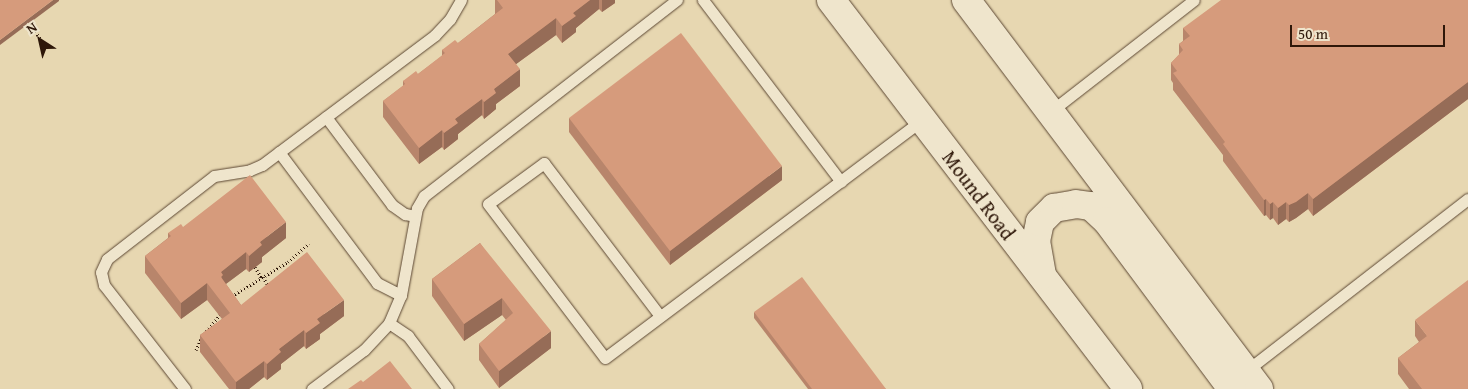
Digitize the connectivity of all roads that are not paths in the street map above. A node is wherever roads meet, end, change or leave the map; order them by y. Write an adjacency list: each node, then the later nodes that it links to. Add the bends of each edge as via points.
1 (461, 0): 8 (lane, via 435,35)
2 (677, 0): 13 (lane, via 424,196)
3 (703, 0): 11 (lane)
4 (831, 0): 9 (main road, Mound Road)
5 (966, 0): 7 (main road)
6 (1194, 0): 7 (lane)
7 (1050, 112): 18 (main road)
8 (326, 117): 10 (lane); 13 (lane, via 392,205 405,214)
9 (922, 120): 11 (lane); 14 (main road, Mound Road)
10 (279, 152): 15 (lane, via 377,283); 19 (lane, via 256,168 214,176 102,266 104,285)
11 (841, 182): 16 (lane)
12 (1468, 200): 18 (lane)
13 (415, 216): 15 (lane)
14 (1042, 278): 18 (main road, via 1036,242 1040,222 1054,208 1076,204 1091,206 1107,221); 22 (main road, Mound Road)
15 (400, 295): 17 (lane)
16 (660, 316): 16 (lane, via 606,358 488,204 544,163)
17 (389, 323): 20 (lane, via 364,350); 21 (lane, via 408,336)
18 (1241, 383)
19 (185, 389)
20 (312, 389)
21 (448, 389)
22 (1128, 389)

